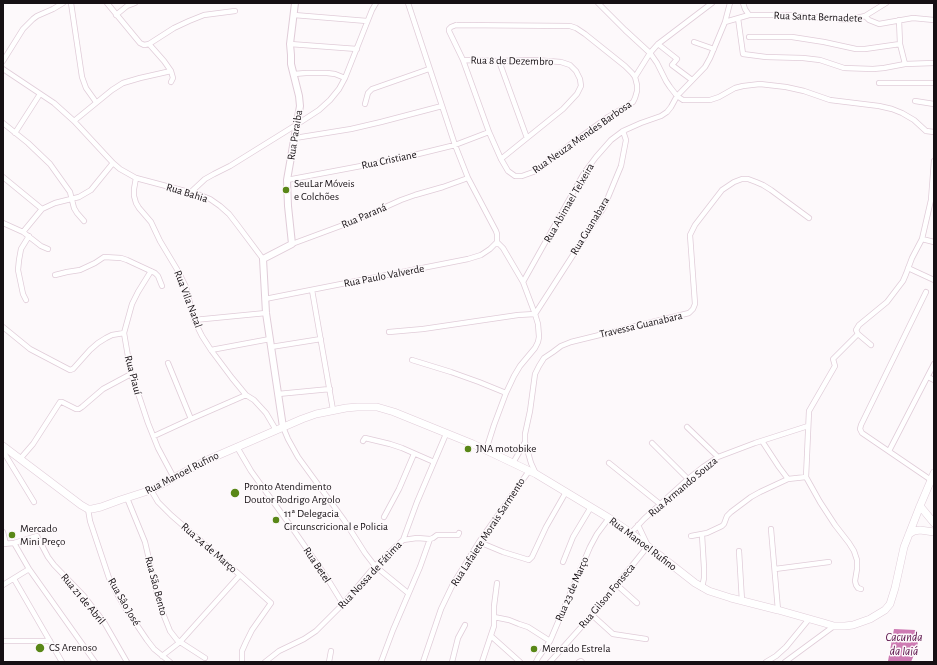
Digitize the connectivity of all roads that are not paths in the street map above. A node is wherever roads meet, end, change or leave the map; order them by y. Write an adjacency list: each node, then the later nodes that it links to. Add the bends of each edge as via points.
1 (63, 3): 33 (street, via 33,19 23,29)
2 (71, 3): 50 (street, via 82,77)
3 (107, 3): 14 (street)
4 (135, 3): 14 (street)
5 (295, 3): 15 (street, Rua Paraiba)
6 (376, 3): 21 (street)
7 (408, 3): 38 (street)
8 (598, 3): 31 (street)
9 (712, 3): 26 (street)
10 (730, 3): 22 (street, Rua Abimael Telxeira)
11 (743, 3): 16 (street)
12 (886, 3): 17 (street)
13 (235, 11): 28 (street, via 204,15 174,28)
14 (116, 15): 28 (street, via 140,43)
15 (294, 15): 21 (street); 25 (street, Rua Paraiba)
16 (749, 15): 17 (street, Rua Santa Bernadete, via 848,20); 18 (street, Rua Santa Bernadete)
17 (865, 16): 19 (street, Rua Santa Bernadete, via 879,24)
18 (738, 18): 22 (street, Rua Santa Bernadete); 36 (street, via 743,54 820,60 844,68 873,69)
19 (899, 20): 20 (street, Rua Santa Bernadete); 27 (street)
20 (934, 20)
21 (367, 21): 29 (street)
22 (725, 22): 30 (street, Rua Abimael Telxeira)
23 (749, 37): 27 (street, via 792,37 856,49)
24 (694, 42): 30 (street)
25 (290, 44): 29 (street); 40 (street, Rua Paraiba)
26 (658, 44): 31 (street); 43 (street, via 677,59 672,65)
27 (900, 44): 36 (street)
28 (148, 45): 39 (street)
29 (357, 49): 42 (street)
30 (714, 49): 43 (street, Rua Abimael Telxeira, via 705,66)
31 (650, 53): 41 (street); 48 (street)
32 (464, 60): 34 (street, Rua 8 de Dezembro); 41 (street, via 449,31 456,25 570,26 585,34); 58 (street)
33 (3, 61)
34 (499, 61): 62 (street); 62 (street, Rua 8 de Dezembro, via 561,62 570,65 580,79 581,86 577,94 563,109)
35 (934, 63): 36 (street)
36 (906, 64)
37 (3, 69): 47 (street, Rua Bahia)
38 (429, 69): 51 (street, via 372,89); 53 (street)
39 (171, 71): 44 (street); 50 (street, via 123,83)
40 (294, 74): 42 (street, via 327,73); 56 (street, Rua Paraiba, via 300,106)
41 (635, 77): 64 (street, Rua Neuza Mendes Barbosa, via 637,91 633,102 608,117 536,171 515,176 508,171)
42 (345, 78): 56 (street, via 339,89 320,110)
43 (692, 80): 48 (street, Rua Abimael Telxeira)
44 (172, 82)
45 (879, 83): 46 (street)
46 (934, 83)
47 (40, 94): 54 (street, Rua Bahia); 60 (street)
48 (677, 96): 57 (street, Rua Abimael Telxeira, via 662,116); 59 (street, via 683,100 710,100 743,86 760,84 786,87 830,100 892,109 914,120 926,131)
49 (915, 101): 52 (street)
50 (96, 102): 54 (street)
51 (365, 104)
52 (934, 104)
53 (442, 106): 61 (street, via 351,129); 63 (street)
54 (74, 121): 66 (street, Rua Bahia)
55 (3, 123): 60 (street)
56 (296, 125): 61 (street, Rua Paraiba); 71 (street, via 205,179)
57 (623, 131): 89 (street, Rua Abimael Telxeira, via 611,140 584,173); 96 (street, Rua Guanabara, via 626,140 621,166 604,207)
58 (489, 132): 63 (street, Rua Cristiane); 64 (street)
59 (934, 132)
60 (15, 133): 72 (street, via 50,164 70,192)
61 (295, 138): 70 (street, Rua Paraiba)
62 (527, 138): 64 (street, Rua 8 de Dezembro)
63 (455, 145): 69 (street); 70 (street, Rua Cristiane, via 398,159)
64 (501, 159)
65 (934, 161): 79 (street, via 931,200)
66 (113, 164): 68 (street, Rua Bahia); 72 (street, via 91,190)
67 (3, 177): 73 (street)
68 (136, 178): 71 (street, Rua Bahia); 97 (street, Rua Vila Natal, via 136,203 151,222 186,287)
69 (468, 178): 80 (street, via 496,231); 82 (street, Rua Paraná, via 401,200)
70 (287, 180): 82 (street, Rua Paraiba)
71 (191, 192): 84 (street, Rua Bahia, via 210,199 229,214)
72 (72, 200): 73 (street, via 55,203); 75 (street, via 74,208)
73 (42, 209): 77 (street)
74 (809, 218): 127 (street, Travessa Guanabara, via 756,182 748,179 727,186 695,225 690,235 695,304 693,309 689,313 570,342 544,358 535,374)
75 (84, 221)
76 (3, 223): 77 (street)
77 (23, 232): 78 (street)
78 (29, 236): 83 (street); 94 (street, via 21,249 18,270)
79 (922, 239): 81 (street); 85 (street)
80 (497, 242): 89 (street); 91 (street, Rua Paulo Valverde, via 480,255 468,259)
81 (934, 242)
82 (292, 244): 84 (street, Rua Paraná)
83 (48, 249)
84 (263, 258): 93 (street)
85 (908, 268): 88 (street); 101 (street, via 888,302 857,328)
86 (151, 271): 87 (street, via 121,258 104,257 80,270); 90 (street, via 158,276); 100 (street, Rua Piauí, via 132,304)
87 (55, 275)
88 (934, 280)
89 (523, 282): 96 (street)
90 (162, 286)
91 (312, 290): 93 (street, Rua Paulo Valverde); 103 (street)
92 (926, 292): 133 (street, via 860,429)
93 (265, 299): 95 (street)
94 (26, 300)
95 (266, 313): 97 (street); 102 (street)
96 (535, 314): 99 (street); 114 (street, via 539,332 538,342 520,366)
97 (194, 320): 106 (street, Rua Vila Natal)
98 (3, 327): 100 (street, via 30,349 70,370 98,343 112,335)
99 (389, 332)
100 (124, 333): 110 (street, Rua Piauí)
101 (858, 334): 104 (street); 119 (street, via 833,359 835,366 809,411)
102 (270, 339): 105 (street); 106 (street)
103 (321, 340): 105 (street); 113 (street)
104 (871, 345)
105 (271, 347): 115 (street)
106 (211, 350): 116 (street, Rua Vila Natal)
107 (412, 360): 114 (street)
108 (168, 363): 118 (street)
109 (934, 364): 111 (street)
110 (131, 374): 124 (street, Rua Piauí); 136 (street, via 103,389 79,409 60,402)
111 (928, 377): 112 (street); 133 (street)
112 (934, 380)
113 (330, 389): 115 (street); 117 (street)
114 (506, 393): 131 (street)
115 (278, 394): 120 (street)
116 (246, 395): 118 (street); 122 (street, Rua Vila Natal, via 260,406)
117 (333, 410): 120 (main road, Rua Manoel Rufino); 123 (main road, Rua Manoel Rufino, via 357,406 378,407)
118 (192, 419): 124 (street)
119 (808, 426): 125 (street, Rua Armando Souza); 142 (street)
120 (283, 427): 122 (main road, Rua Manoel Rufino); 177 (street, via 292,448)
121 (687, 427): 135 (street)
122 (276, 430): 130 (main road, Rua Manoel Rufino)
123 (446, 434): 131 (main road, Rua Manoel Rufino); 137 (street, Rua Nossa de Fátima)
124 (154, 436): 144 (street, Rua Piauí)
125 (762, 440): 135 (street, Rua Armando Souza); 146 (street)
126 (363, 441): 134 (street, via 366,438 390,444)
127 (525, 442): 138 (street, Travessa Guanabara); 141 (street, Travessa Guanabara)
128 (652, 443): 145 (street)
129 (3, 446): 136 (main road)
130 (237, 447): 144 (main road, Rua Manoel Rufino); 190 (street, Rua Betel, via 250,471)
131 (486, 450): 138 (main road, Rua Manoel Rufino)
132 (3, 451): 151 (street)
133 (889, 451): 143 (street)
134 (414, 454): 137 (street); 156 (street)
135 (718, 456): 145 (street, Rua Armando Souza)
136 (20, 459): 155 (main road)
137 (434, 462): 169 (street, Rua Nossa de Fátima)
138 (512, 462): 140 (main road, Rua Manoel Rufino)
139 (609, 463): 152 (street)
140 (529, 471): 141 (main road, Rua Manoel Rufino); 170 (street, Rua Lafaiete Morais Sarmento)
141 (536, 474): 149 (main road, Rua Manoel Rufino)
142 (806, 477): 146 (street); 186 (street, via 854,551 857,560 856,586)
143 (933, 477): 148 (main road, Rua Manoel Rufino)
144 (174, 478): 147 (main road, Rua Manoel Rufino)
145 (688, 479): 152 (street, Rua Armando Souza)
146 (788, 479): 166 (street, via 751,497 729,514 722,526)
147 (151, 490): 150 (main road, Rua Manoel Rufino); 180 (street, Rua 24 de Março, via 158,502 171,515)
148 (931, 490): 153 (main road, Rua Manoel Rufino)
149 (566, 492): 154 (main road, Rua Manoel Rufino); 170 (street, via 530,560)
150 (127, 498): 155 (main road, Rua Manoel Rufino); 202 (street, Rua São Bento, via 145,542 164,616 173,636)
151 (34, 502)
152 (660, 504): 159 (street, Rua Armando Souza)
153 (920, 506): 158 (main road); 165 (main road, Rua Manoel Rufino)
154 (591, 507): 157 (main road, Rua Manoel Rufino); 175 (street, via 573,537)
155 (88, 509): 204 (street, Rua Sâo José, via 109,578 139,629)
156 (384, 517)
157 (608, 518): 164 (main road, Rua Manoel Rufino); 201 (street, Rua 23 de Março, via 590,547)
158 (934, 523)
159 (638, 525): 164 (street, Rua Armando Souza); 173 (street)
160 (771, 529): 179 (street)
161 (3, 532): 172 (street)
162 (934, 532): 165 (main road, via 920,530)
163 (459, 533): 168 (street, via 456,536 437,535)
164 (631, 533): 173 (main road, Rua Manoel Rufino)
165 (909, 534): 196 (main road, Rua Manoel Rufino, via 890,604 878,615 862,622)
166 (702, 535): 167 (street); 185 (street)
167 (691, 536)
168 (430, 539): 169 (street); 187 (street)
169 (403, 540): 177 (street, Rua Nossa de Fátima)
170 (479, 542): 216 (street, Rua Lafaiete Morais Sarmento, via 441,609)
171 (14, 543): 172 (street); 178 (street); 210 (street, Rua 21 de Abril, via 37,536 54,565 84,596 104,622)
172 (5, 544)
173 (648, 546): 184 (street, Rua Gilson Fonseca); 185 (main road, Rua Manoel Rufino)
174 (739, 551): 188 (street)
175 (563, 562)
176 (829, 562): 179 (street)
177 (375, 566): 187 (street); 190 (street, Rua Nossa de Fátima)
178 (29, 569): 181 (street); 209 (street)
179 (775, 569): 191 (street)
180 (240, 575): 202 (street); 212 (street, Rua 24 de Março, via 271,603 246,642 242,651)
181 (14, 579): 183 (street); 200 (street)
182 (496, 583): 193 (street)
183 (3, 585)
184 (617, 586): 189 (street); 192 (street, Rua Gilson Fonseca)
185 (702, 588): 188 (main road, Rua Manoel Rufino)
186 (861, 589)
187 (408, 593): 215 (street)
188 (742, 601): 191 (main road, Rua Manoel Rufino)
189 (637, 602)
190 (343, 604): 213 (street, Rua Nossa de Fátima, via 316,632 279,651)
191 (778, 610): 194 (main road, Rua Manoel Rufino)
192 (592, 615): 198 (street, via 613,634); 207 (street, Rua Gilson Fonseca)
193 (494, 617): 197 (street); 201 (street, via 528,627)
194 (809, 619): 196 (main road, Rua Manoel Rufino); 205 (street)
195 (465, 625): 217 (street, via 458,638)
196 (834, 626): 226 (street)
197 (491, 636): 218 (street); 219 (street)
198 (646, 639)
199 (3, 641): 200 (street)
200 (50, 641): 208 (street)
201 (550, 641): 220 (street, Rua 23 de Março)
202 (180, 642): 204 (street); 206 (street, Rua São Bento)
203 (331, 651): 214 (street)
204 (162, 656): 211 (street, Rua Sâo José)
205 (776, 656): 224 (street); 225 (street)
206 (205, 658)
207 (556, 660): 221 (street, Rua Gilson Fonseca)
208 (62, 662)
209 (95, 662)
210 (127, 662)
211 (170, 662)
212 (242, 662)
213 (265, 662)
214 (329, 662)
215 (381, 662)
216 (423, 662)
217 (452, 662)
218 (482, 662)
219 (520, 662)
220 (536, 662)
221 (550, 662)
222 (579, 662): 223 (street)
223 (582, 662)
224 (766, 662)
225 (780, 662)
226 (785, 662)

